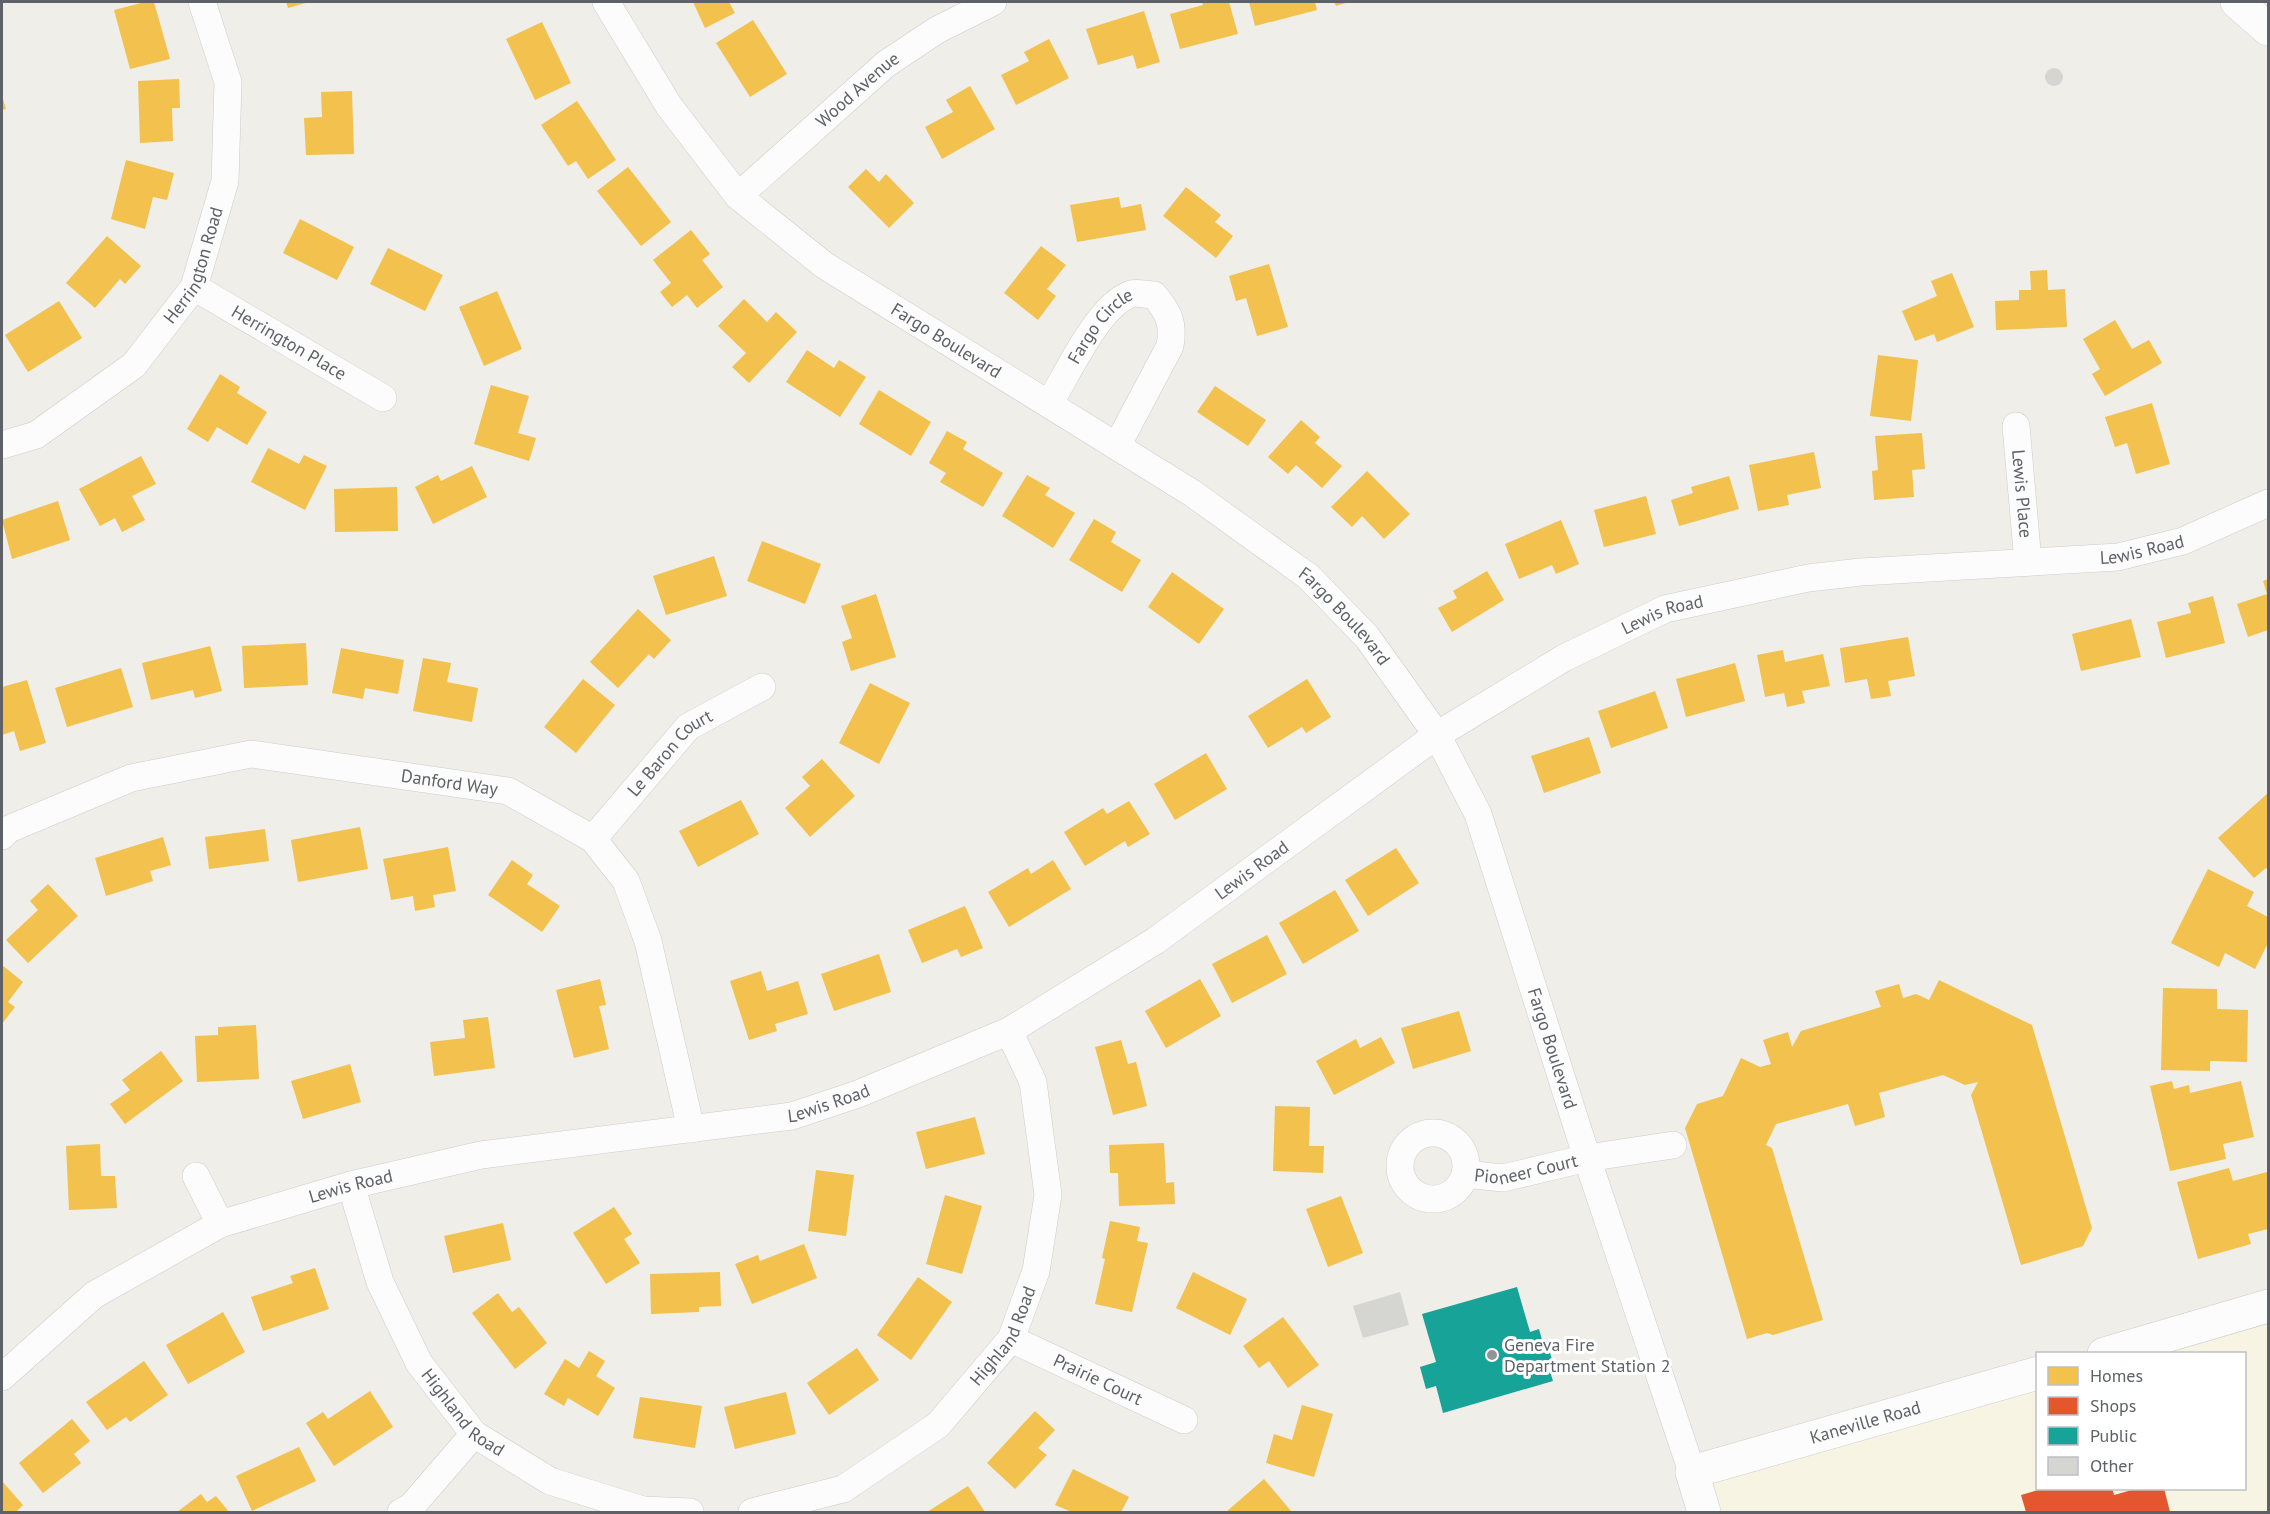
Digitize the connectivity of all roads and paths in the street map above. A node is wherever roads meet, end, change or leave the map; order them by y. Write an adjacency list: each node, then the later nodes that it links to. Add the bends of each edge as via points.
1 (202, 2): 7 (street, Herrington Road, via 228,82 226,159 225,180)
2 (606, 2): 6 (street, Fargo Boulevard, via 669,106)
3 (993, 2): 6 (street, Wood Avenue, via 937,30 886,64)
4 (2236, 2): 5 (main road)
5 (2268, 29)
6 (738, 196): 9 (street, Fargo Boulevard, via 824,265)
7 (194, 287): 8 (street, Herrington Place); 11 (street, Herrington Road, via 134,365 36,435)
8 (383, 398)
9 (1049, 404): 12 (street, Fargo Boulevard); 12 (street, Fargo Circle, via 1115,303 1132,294 1154,295 1170,314 1170,346)
10 (2016, 426): 14 (street, Lewis Place)
11 (2, 445)
12 (1117, 446): 16 (street, Fargo Boulevard, via 1192,493 1309,577 1367,637)
13 (2268, 503): 14 (street, Lewis Road, via 2183,541 2118,557)
14 (2028, 562): 16 (street, Lewis Road, via 1808,578 1665,609 1564,658)
15 (762, 687): 18 (street, Le Baron Court, via 688,727)
16 (1437, 735): 19 (street, Lewis Road, via 1155,941); 22 (street, Fargo Boulevard, via 1478,814)
17 (2, 836): 18 (street, Danford Way, via 9,829 131,778 252,754 508,791)
18 (593, 839): 20 (street, Danford Way, via 626,881 648,941)
19 (1009, 1031): 20 (street, Lewis Road, via 858,1095 792,1116); 28 (street, Highland Road, via 1033,1082 1048,1195 1036,1271)
20 (691, 1129): 25 (street, Lewis Road, via 482,1155)
21 (1673, 1145): 22 (street, Pioneer Court)
22 (1587, 1158): 23 (street, Pioneer Court, via 1503,1178); 34 (street, Fargo Boulevard)
23 (1465, 1174)
24 (196, 1176): 26 (street)
25 (351, 1185): 26 (street, Lewis Road); 33 (street, Highland Road, via 380,1282 414,1353)
26 (220, 1224): 31 (street, Lewis Road, via 93,1295)
27 (2268, 1306): 29 (main road)
28 (1011, 1339): 32 (street, Prairie Court); 37 (street, Highland Road, via 938,1425 843,1489)
29 (2107, 1352)
30 (2036, 1372): 34 (main road, Kaneville Road)
31 (2, 1377)
32 (1184, 1420)
33 (474, 1434): 35 (street, via 411,1507); 36 (street, Highland Road, via 550,1481 643,1510)
34 (1692, 1472): 38 (main road, Fargo Boulevard)
35 (401, 1512)
36 (690, 1512)
37 (752, 1512)
38 (1704, 1512)

